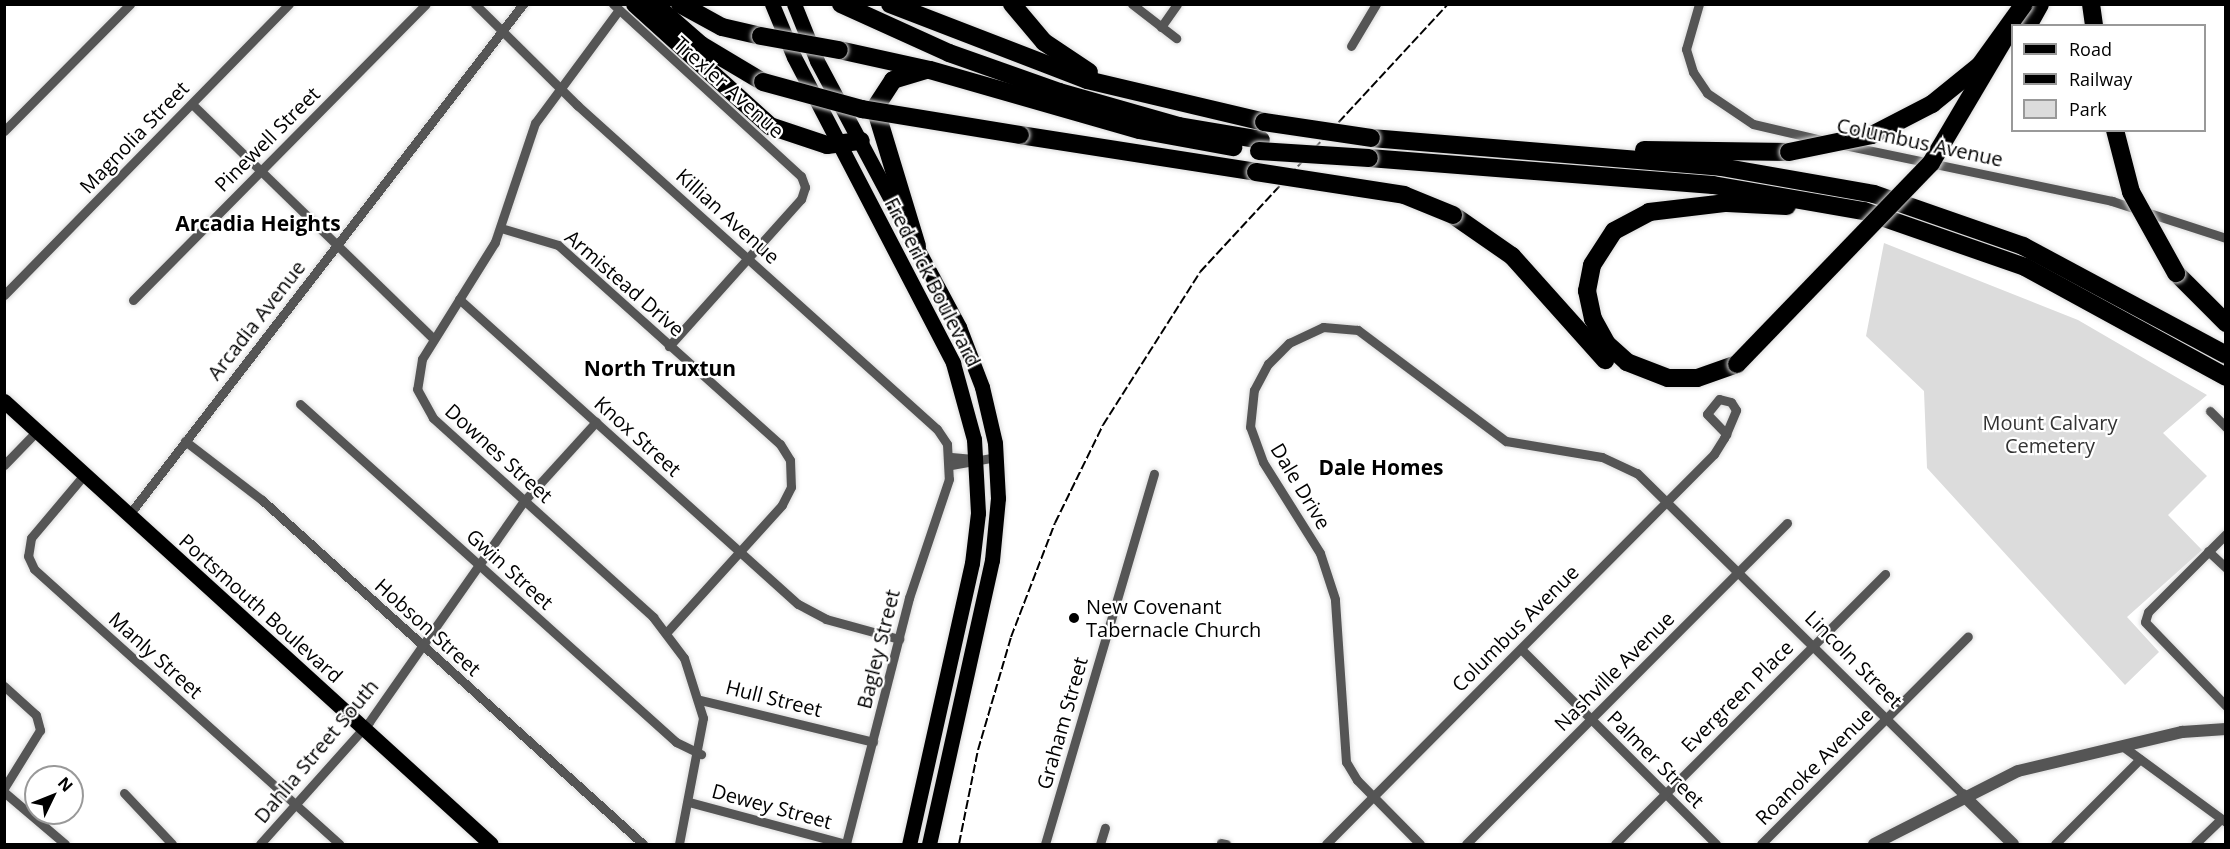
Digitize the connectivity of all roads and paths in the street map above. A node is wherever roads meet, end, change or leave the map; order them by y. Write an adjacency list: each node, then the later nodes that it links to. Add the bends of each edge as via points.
1 (130, 4): 33 (street)
2 (290, 4): 32 (street, Magnolia Street)
3 (426, 4): 39 (street, Pinewell Street)
4 (475, 4): 26 (street, Killian Avenue)
5 (523, 4): 26 (street, Arcadia Avenue)
6 (654, 4): 53 (highway, bridge, via 700,45 763,82 862,109 1404,195 1453,216 1512,256 1618,370 1658,386 1683,389 1708,386)
7 (680, 4): 30 (highway, bridge, via 710,22 761,36)
8 (772, 4): 38 (main road, Frederick Boulevard)
9 (794, 4): 37 (main road, Frederick Boulevard)
10 (841, 4): 35 (highway, via 1059,92 1179,126)
11 (890, 4): 35 (highway, via 1088,81)
12 (1012, 4): 35 (highway, via 1044,42 1090,73)
13 (1132, 4): 24 (street)
14 (1176, 4): 24 (street)
15 (1376, 4): 28 (street)
16 (1699, 4): 42 (street, Columbus Avenue, via 1687,40 1693,72 1719,103 1754,124 2103,199)
17 (2024, 4): 21 (highway, bridge); 36 (highway, bridge, via 1980,65 1932,104 1872,135 1789,152)
18 (2040, 4): 22 (highway)
19 (2091, 4): 23 (highway)
20 (622, 7): 31 (street, Downes Street); 38 (highway, via 770,126); 45 (street, Trexler Avenue, via 801,176 805,187 798,202)
21 (2014, 24)
22 (2029, 24)
23 (2094, 24)
24 (1161, 27): 27 (street)
25 (2011, 29): 53 (highway, bridge, via 1927,169)
26 (502, 31): 31 (street, Killian Avenue); 43 (street, Arcadia Avenue)
27 (1176, 38)
28 (1351, 46)
29 (2011, 53): 53 (highway, via 1914,196)
30 (930, 70): 35 (highway, via 1118,125); 44 (highway, via 893,80 875,108)
31 (559, 87): 41 (street, Downes Street, via 525,144); 45 (street, Killian Avenue)
32 (192, 104): 39 (street); 46 (street, Magnolia Street)
33 (4, 131)
34 (2116, 132): 49 (highway, bridge, via 2131,192 2176,273)
35 (1261, 138): 36 (highway, bridge); 40 (highway, bridge, via 1369,158 1713,185)
36 (1371, 138): 52 (highway, via 1721,168 1874,194 2023,246)
37 (861, 141): 38 (highway); 44 (main road, Frederick Boulevard)
38 (839, 146): 64 (main road, Frederick Boulevard, via 953,363)
39 (260, 171): 43 (street); 48 (street, Pinewell Street)
40 (1864, 211): 53 (highway, via 1726,203 1662,210 1636,217 1605,242 1590,272 1588,306 1598,331 1616,354 1668,378 1698,378); 54 (highway, via 2025,267)
41 (501, 228): 47 (street, Downes Street); 51 (street, Armistead Drive, via 558,245)
42 (2226, 238)
43 (337, 246): 50 (street); 62 (street, Arcadia Avenue)
44 (917, 246): 63 (main road, Frederick Boulevard, via 971,356)
45 (747, 258): 51 (street); 65 (street, Killian Avenue, via 937,429)
46 (4, 295)
47 (459, 299): 50 (street, Downes Street); 58 (street, Knox Street)
48 (134, 300)
49 (2226, 323)
50 (434, 339): 69 (street, Downes Street, via 418,369 423,405)
51 (669, 346): 74 (street, Armistead Drive, via 780,444 790,460 787,497)
52 (2226, 355)
53 (1739, 368)
54 (2226, 377)
55 (4, 400): 60 (main road, Portsmouth Boulevard)
56 (300, 404): 76 (street, Gwin Street)
57 (2210, 411): 59 (street)
58 (596, 422): 69 (street, Dahlia Street South); 74 (street, Knox Street)
59 (2226, 427)
60 (37, 431): 66 (street); 68 (main road, Portsmouth Boulevard)
61 (1726, 434): 70 (street, Columbus Avenue)
62 (185, 441): 71 (street, Arcadia Avenue); 83 (street, Hobson Street, via 242,483)
63 (997, 457): 64 (street); 115 (main road, Frederick Boulevard, via 992,560)
64 (976, 459): 65 (street); 114 (main road, Frederick Boulevard, via 972,563)
65 (951, 461): 82 (street, Bagley Street)
66 (4, 465)
67 (1154, 474): 116 (street, Graham Street)
68 (84, 475): 71 (main road, Portsmouth Boulevard); 103 (street, Manly Street, via 31,538 28,556 34,569)
69 (524, 501): 76 (street, Dahlia Street South); 80 (street, Downes Street)
70 (1668, 501): 78 (street, Lincoln Street); 85 (street, Columbus Avenue); 101 (street, Dale Drive, via 1616,461 1531,449 1497,436 1358,330 1314,329 1278,353 1254,390 1253,439 1326,570 1340,635 1343,750 1350,770)
71 (128, 516): 91 (main road, Portsmouth Boulevard)
72 (1787, 523): 78 (street, Nashville Avenue)
73 (2226, 534): 75 (street)
74 (740, 551): 80 (street, Armistead Drive); 82 (street, via 813,613)
75 (2208, 551): 77 (street); 88 (street, via 2145,622)
76 (478, 564): 83 (street, Dahlia Street South); 95 (street, Gwin Street, via 676,742)
77 (2226, 568)
78 (1739, 572): 84 (street, Lincoln Street); 90 (street, Nashville Avenue)
79 (1885, 574): 84 (street, Evergreen Place)
80 (667, 632): 87 (street, Downes Street, via 684,658)
81 (1968, 636): 89 (street, Roanoke Avenue)
82 (899, 639): 93 (street, Bagley Street)
83 (423, 646): 91 (street, Dahlia Street South); 111 (street, Hobson Street)
84 (1813, 646): 89 (street, Lincoln Street); 99 (street, Evergreen Place)
85 (1521, 649): 90 (street, Palmer Street); 101 (street, Columbus Avenue)
86 (5, 686): 97 (street, via 36,715 40,730)
87 (700, 700): 93 (street, Hull Street); 95 (street, Downes Street)
88 (2226, 706)
89 (1886, 719): 100 (street, Lincoln Street); 123 (street, Roanoke Avenue)
90 (1592, 720): 99 (street, Palmer Street); 120 (street, Nashville Avenue)
91 (364, 729): 103 (street, Dahlia Street South); 110 (main road, Portsmouth Boulevard)
92 (2226, 729): 94 (street)
93 (873, 742): 113 (street, Bagley Street)
94 (2121, 745): 96 (street); 100 (street, via 2018,771)
95 (700, 754): 102 (street, Downes Street)
96 (2140, 759): 104 (street); 126 (street)
97 (4, 790): 106 (street)
98 (124, 793): 107 (street)
99 (1665, 793): 121 (street, Evergreen Place); 122 (street, Palmer Street)
100 (1963, 795): 124 (street); 125 (street, Lincoln Street)
101 (1373, 796): 118 (street, Columbus Avenue); 119 (street, Dale Drive)
102 (689, 802): 112 (street, Downes Street); 113 (street, Dewey Street)
103 (295, 805): 108 (street, Dahlia Street South); 109 (street, Manly Street)
104 (2223, 820): 127 (street)
105 (1105, 828): 117 (street)
106 (64, 844)
107 (172, 844)
108 (260, 844)
109 (339, 844)
110 (491, 844)
111 (643, 844)
112 (679, 844)
113 (846, 844)
114 (909, 844)
115 (929, 844)
116 (1046, 844)
117 (1100, 844)
118 (1326, 844)
119 (1420, 844)
120 (1466, 844)
121 (1615, 844)
122 (1716, 844)
123 (1761, 844)
124 (1874, 844)
125 (2013, 844)
126 (2055, 844)
127 (2195, 844)

